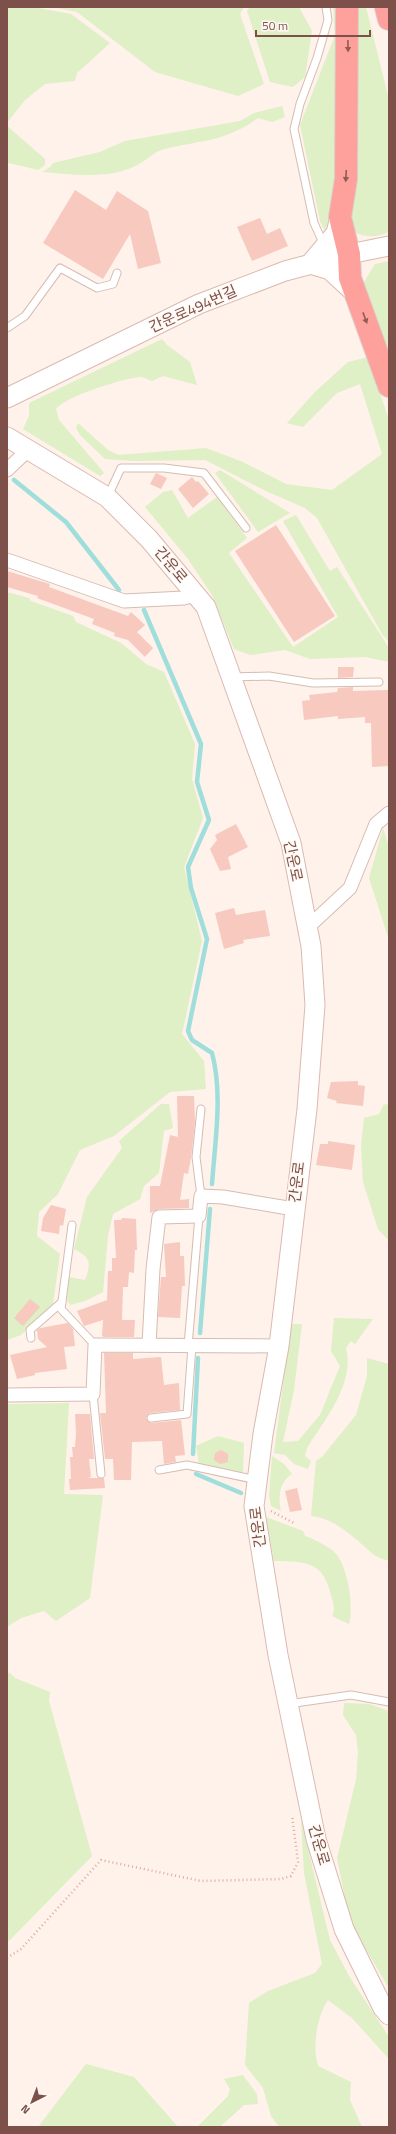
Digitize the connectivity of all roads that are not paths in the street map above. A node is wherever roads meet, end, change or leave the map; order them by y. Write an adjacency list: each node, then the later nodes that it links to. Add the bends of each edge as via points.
1 (326, 7): 7 (lane, via 328,20 294,128 314,223)
2 (347, 7): 5 (highway, one-way to 5, via 346,179)
3 (386, 7): 4 (highway)
4 (389, 20)
5 (340, 218): 7 (street, via 336,234); 8 (highway)
6 (389, 246): 8 (street, 간운로494번길)
7 (325, 247): 9 (street)
8 (349, 254): 9 (street, 간운로494번길); 11 (highway, via 350,278)
9 (310, 264): 11 (street, via 330,270); 14 (street, 간운로494번길, via 199,304)
10 (118, 273): 12 (lane, via 113,284 97,288 60,268 25,316)
11 (356, 294): 13 (highway, one-way to 13)
12 (7, 328)
13 (389, 386)
14 (7, 398)
15 (7, 438): 16 (street, 간운로)
16 (28, 450): 17 (street); 18 (street, 간운로)
17 (7, 470)
18 (107, 497): 19 (lane, via 121,468 164,468 204,474); 21 (street, 간운로, via 149,539)
19 (246, 528)
20 (7, 560): 21 (street, via 124,601 184,598)
21 (195, 595): 22 (street, 간운로, via 206,607)
22 (231, 677): 23 (lane, via 269,676 313,683); 25 (street, 간운로, via 291,844)
23 (379, 682)
24 (389, 813): 25 (street, via 376,824 350,888)
25 (307, 928): 28 (street, 간운로, via 311,946 315,1005 307,1109)
26 (201, 1109): 27 (lane, via 196,1157)
27 (201, 1196): 28 (street, via 223,1197); 29 (street)
28 (294, 1209): 36 (street, 간운로)
29 (199, 1216): 34 (street, via 159,1217); 35 (lane)
30 (72, 1225): 31 (lane)
31 (62, 1302): 32 (lane, via 30,1330); 33 (lane, via 62,1309)
32 (31, 1338)
33 (95, 1345): 34 (street); 38 (street)
34 (149, 1346): 35 (street)
35 (190, 1346): 36 (street); 39 (lane, via 187,1414)
36 (279, 1346): 42 (street, 간운로, via 263,1434)
37 (7, 1394): 38 (street)
38 (93, 1394): 41 (lane)
39 (151, 1418)
40 (159, 1470): 42 (lane, via 187,1465)
41 (102, 1474)
42 (258, 1480): 44 (street, 간운로, via 254,1506)
43 (389, 1702): 44 (lane, via 351,1695)
44 (288, 1704): 45 (street, 간운로, via 316,1839 344,1929 383,2008)
45 (389, 2015)

